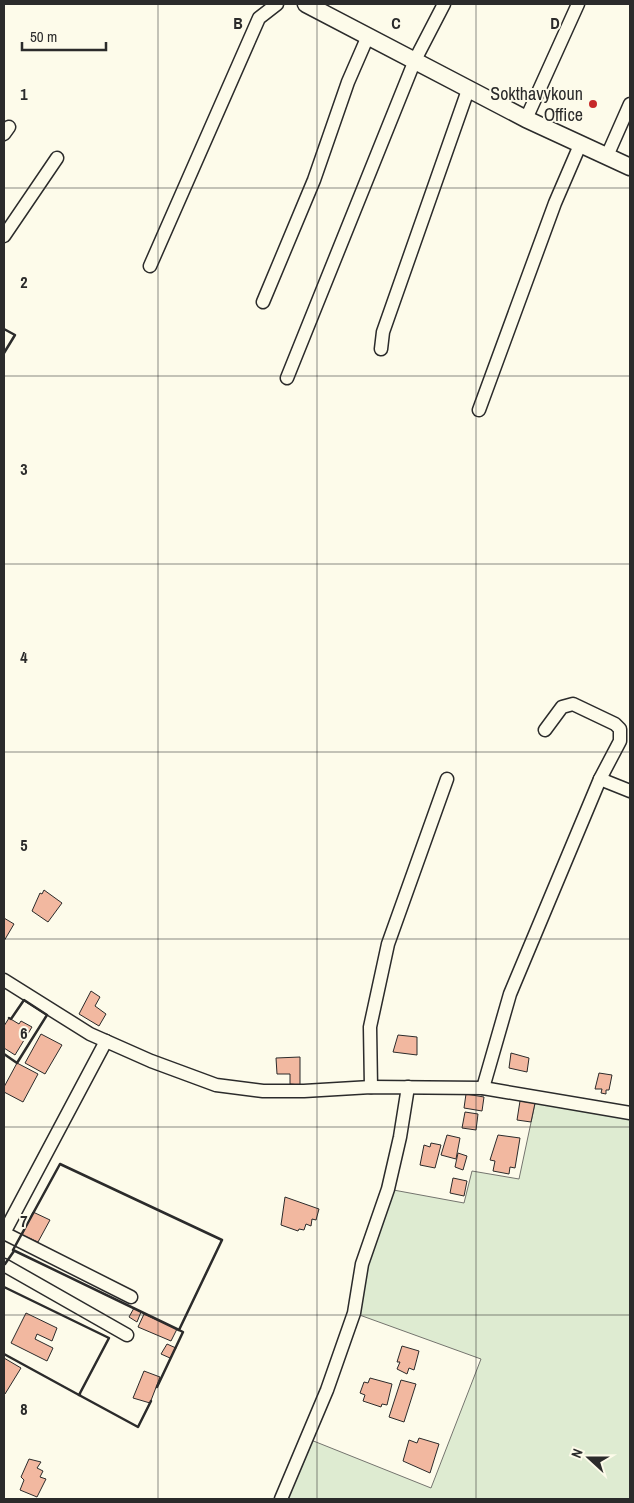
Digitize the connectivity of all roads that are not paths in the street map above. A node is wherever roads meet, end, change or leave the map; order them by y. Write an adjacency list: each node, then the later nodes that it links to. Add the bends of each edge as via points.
1 (277, 4): 16 (street, via 259,18)
2 (306, 4): 5 (main road)
3 (444, 4): 7 (street)
4 (578, 4): 10 (street)
5 (327, 8): 6 (main road)
6 (368, 36): 7 (main road); 17 (street, via 348,82 314,180)
7 (414, 60): 8 (main road); 19 (street)
8 (468, 90): 10 (main road); 18 (street, via 383,332)
9 (630, 104): 12 (street)
10 (526, 120): 11 (main road)
11 (580, 144): 12 (main road); 20 (street, via 555,203)
12 (607, 156): 14 (main road)
13 (57, 158): 15 (street)
14 (630, 166)
15 (4, 236)
16 (150, 266)
17 (263, 302)
18 (381, 349)
19 (286, 378)
20 (480, 410)
21 (545, 730): 23 (street, via 562,707 573,704 620,729 620,741)
22 (447, 779): 27 (street, via 388,944 370,1026)
23 (600, 779): 24 (street); 29 (street, via 510,994)
24 (630, 791)
25 (4, 980): 26 (street)
26 (106, 1041): 27 (street, via 188,1077 216,1085 263,1091); 31 (street)
27 (371, 1087): 28 (street)
28 (408, 1087): 29 (street); 35 (street, via 388,1189 362,1264 354,1313 328,1390)
29 (484, 1088): 30 (street)
30 (630, 1113)
31 (4, 1233): 33 (street)
32 (4, 1266): 34 (street)
33 (131, 1297)
34 (128, 1334)
35 (281, 1499)

